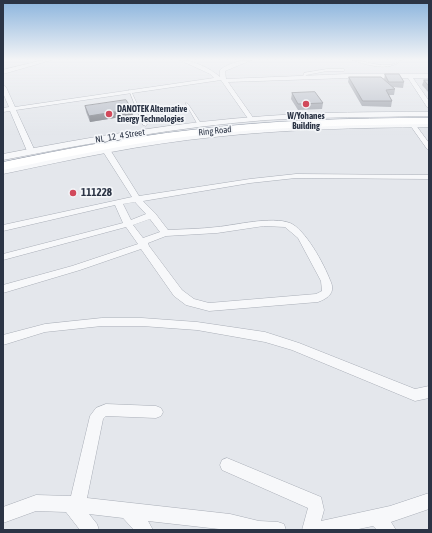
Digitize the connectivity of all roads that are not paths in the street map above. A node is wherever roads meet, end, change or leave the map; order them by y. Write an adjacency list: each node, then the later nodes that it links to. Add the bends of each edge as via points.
1 (176, 85): 5 (street)
2 (226, 85): 12 (street)
3 (415, 85): 7 (street)
4 (3, 87): 8 (street)
5 (130, 91): 8 (street); 14 (lane)
6 (187, 104): 15 (lane)
7 (429, 106)
8 (13, 108): 9 (street); 19 (street)
9 (3, 110)
10 (429, 114): 12 (street, NL_12_4 Street)
11 (429, 118): 21 (highway, Ring Road, via 324,119 225,125 120,139)
12 (252, 119): 15 (street, NL_12_4 Street)
13 (429, 123): 16 (street); 22 (highway, Ring Road, via 316,123 217,130 111,145)
14 (145, 125)
15 (200, 125): 19 (street, NL_12_4 Street)
16 (413, 125): 17 (street); 18 (street, via 309,127 214,134)
17 (429, 148)
18 (106, 150): 23 (street); 25 (street)
19 (31, 151): 20 (street, NL_12_4 Street)
20 (3, 157)
21 (3, 161)
22 (3, 166)
23 (3, 171)
24 (429, 178): 25 (street, via 296,176 250,180)
25 (137, 199): 26 (street); 27 (street)
26 (118, 202): 28 (street); 29 (street)
27 (152, 215): 28 (street); 30 (street)
28 (128, 224): 31 (street); 32 (street)
29 (3, 228)
30 (165, 233): 31 (street); 31 (street, via 217,230 264,223 287,225 302,237 326,281 327,293 318,298 199,306 178,293)
31 (143, 243): 33 (street, via 76,268)
32 (3, 257)
33 (3, 289)
34 (3, 340): 35 (street, via 52,327 102,322 197,326 265,337 295,346 415,395)
35 (429, 392)
36 (156, 412): 39 (street, via 106,410 97,416)
37 (226, 464): 46 (street, via 315,503 316,510)
38 (429, 501): 42 (street)
39 (74, 504): 40 (street); 41 (street, via 36,504); 43 (street)
40 (127, 510): 44 (street); 45 (street)
41 (3, 515)
42 (376, 517): 47 (street); 48 (street)
43 (91, 530)
44 (145, 530)
45 (278, 530)
46 (310, 530)
47 (316, 530)
48 (388, 530)

